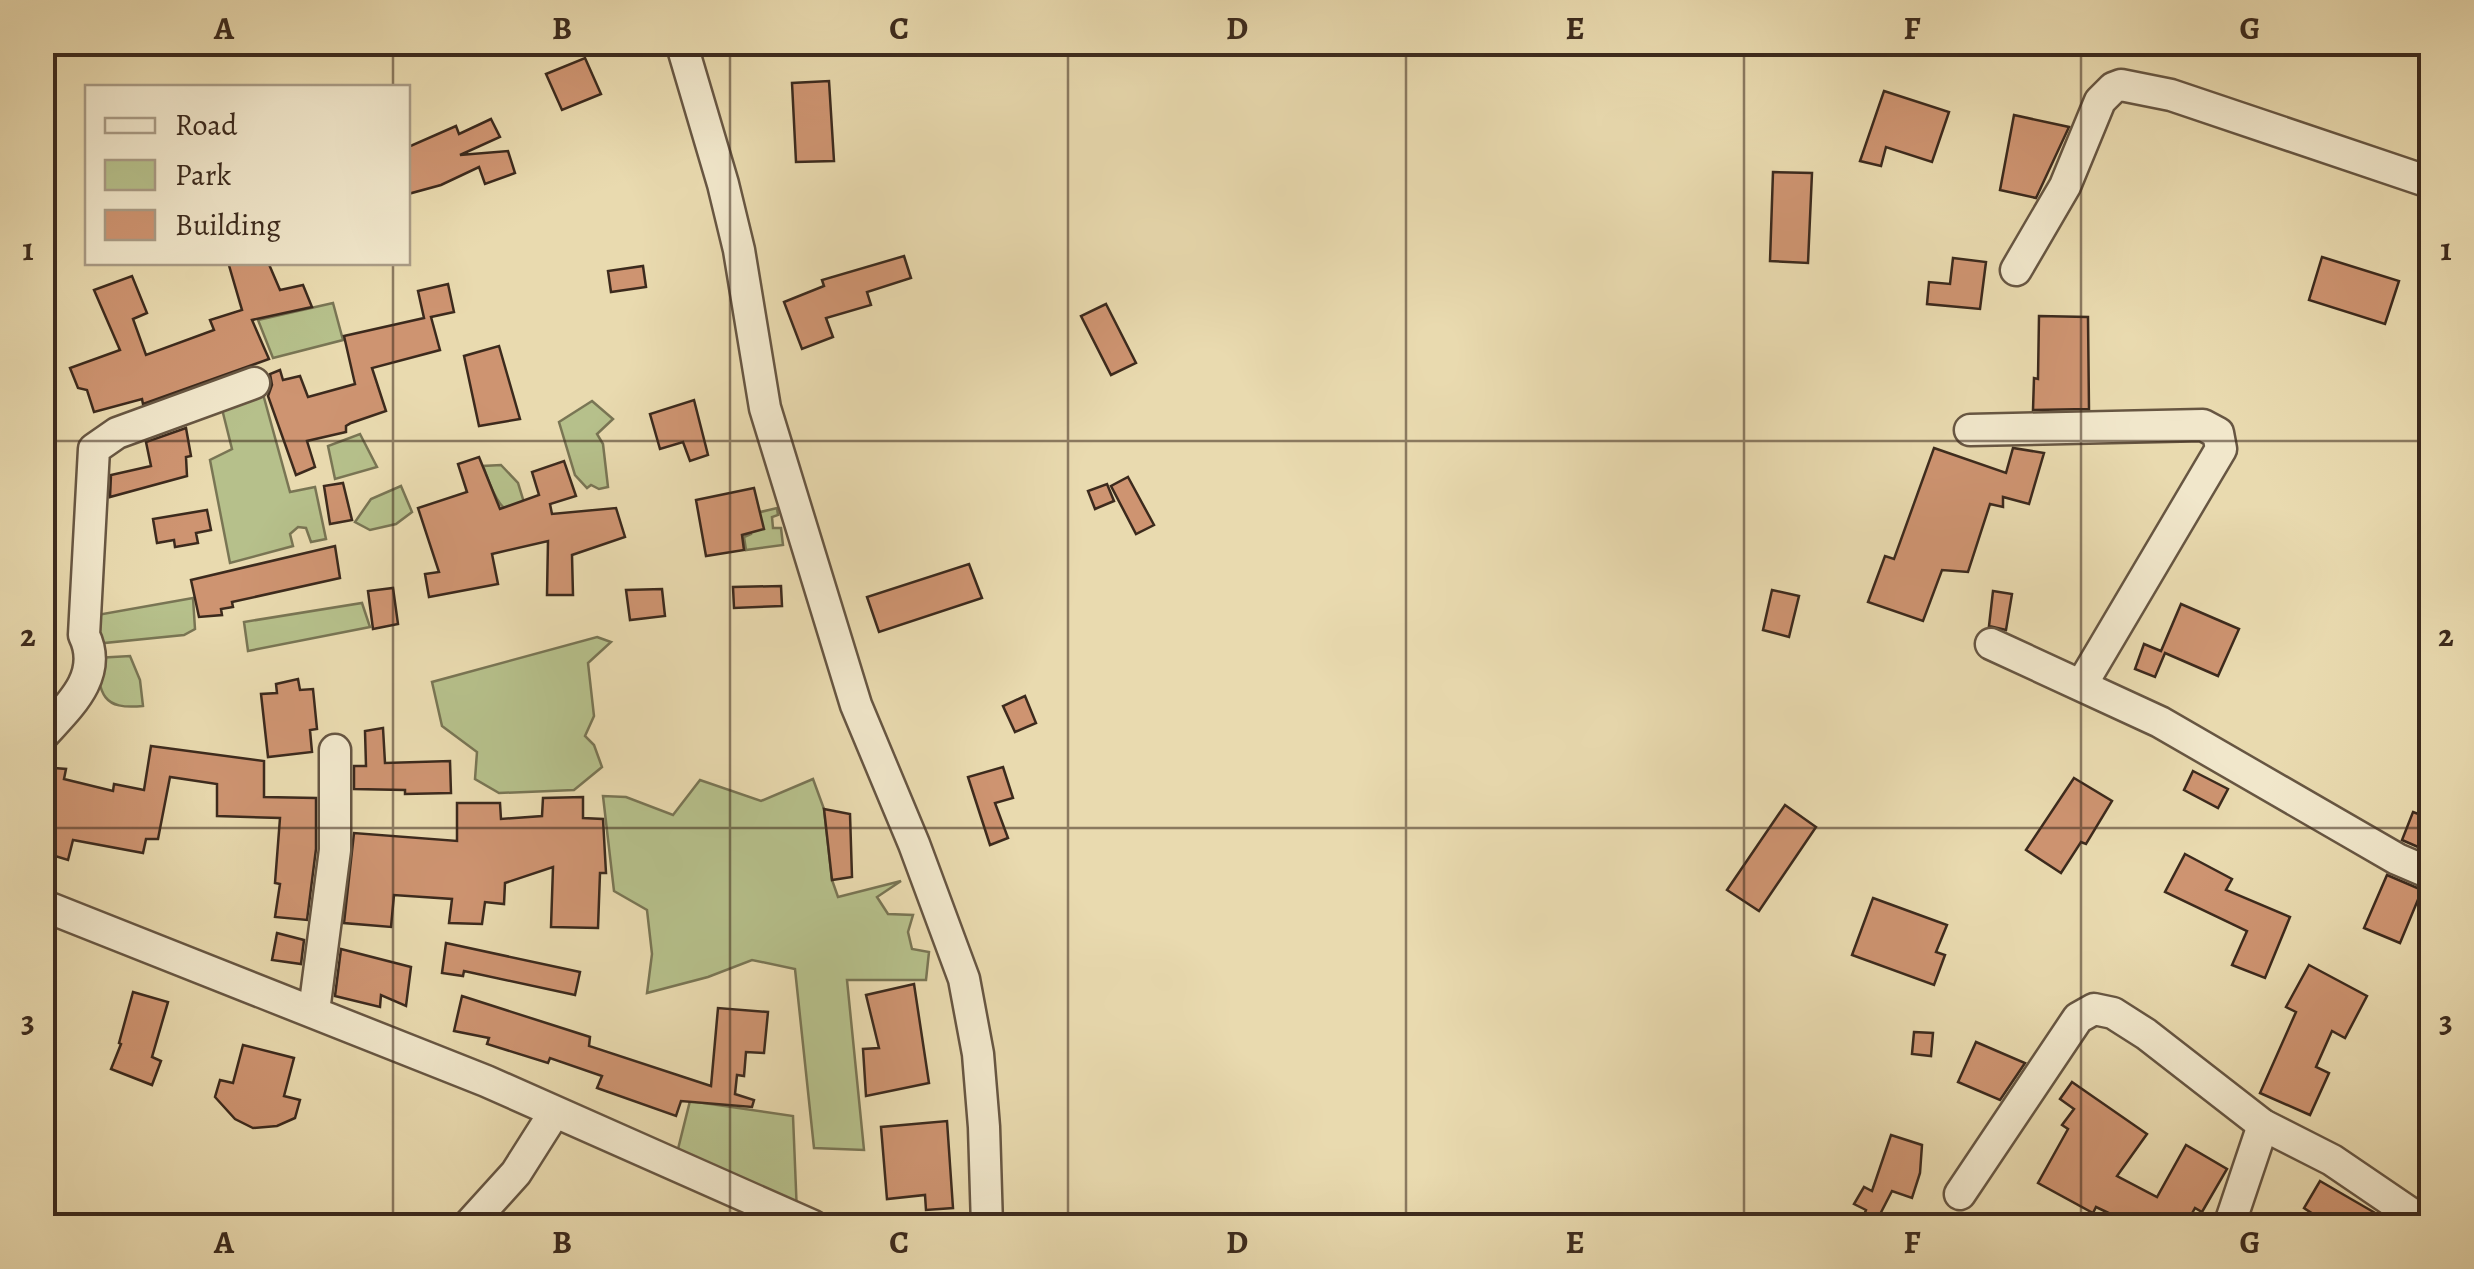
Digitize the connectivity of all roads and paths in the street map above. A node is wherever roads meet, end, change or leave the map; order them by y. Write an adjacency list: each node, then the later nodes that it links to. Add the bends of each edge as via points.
1 (681, 42): 18 (street, via 723,184 765,408 856,705 964,979 978,1054)
2 (2432, 184): 3 (street, via 2171,95 2121,85 2100,102 2065,186)
3 (2016, 270)
4 (254, 382): 8 (street, via 118,433 94,449 84,635 92,656 76,698)
5 (1970, 430): 7 (street, via 2203,425 2218,433 2221,449)
6 (1990, 644): 7 (street)
7 (2082, 684): 10 (street)
8 (42, 736)
9 (336, 750): 12 (street, via 335,850)
10 (2432, 874)
11 (42, 904): 12 (street)
12 (314, 1012): 13 (street)
13 (554, 1113): 16 (street, via 516,1173); 17 (street)
14 (2263, 1124): 15 (street, via 2146,1034 2113,1014 2086,1010); 19 (street); 20 (street, via 2332,1160)
15 (1960, 1194)
16 (468, 1226)
17 (813, 1226)
18 (987, 1226)
19 (2230, 1226)
20 (2429, 1226)

